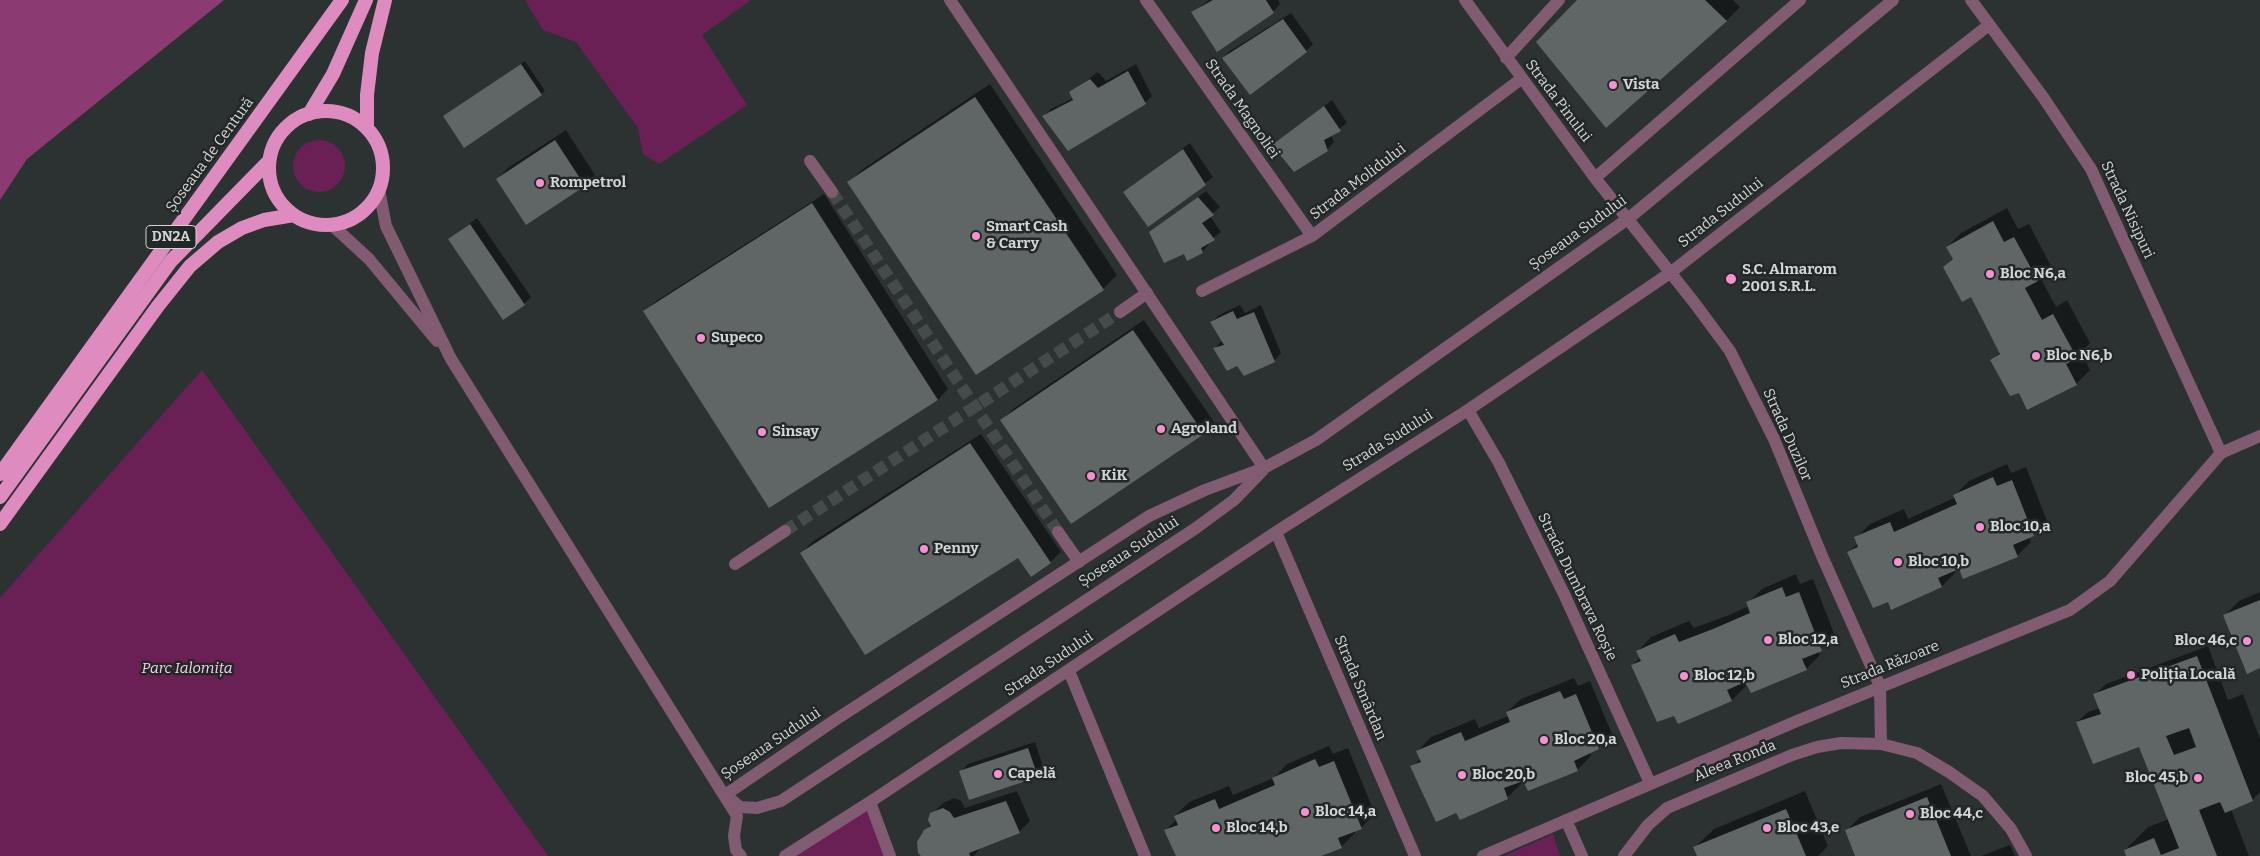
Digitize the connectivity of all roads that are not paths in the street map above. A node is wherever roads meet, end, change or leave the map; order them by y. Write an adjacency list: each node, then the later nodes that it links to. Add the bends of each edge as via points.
1 (342, 0): 34 (highway, Șoseaua de Centură / DN2A)
2 (366, 0): 14 (highway, via 333,74)
3 (385, 0): 15 (highway, via 372,53)
4 (950, 0): 27 (street)
5 (1146, 0): 24 (street, Strada Magnoliei)
6 (1465, 0): 12 (street, Strada Pinului)
7 (1559, 0): 12 (street)
8 (1800, 0): 18 (street)
9 (1893, 0): 22 (street, Șoseaua Sudului)
10 (1971, 0): 11 (street, Strada Nisipuri)
11 (1989, 25): 25 (street, Strada Sudului); 32 (street, Strada Nisipuri, via 2091,169)
12 (1506, 58): 13 (street, Strada Pinului)
13 (1521, 79): 18 (street, Strada Pinului); 24 (street, Strada Molidului)
14 (309, 114): 15 (highway, via 340,113); 16 (highway, via 282,131)
15 (367, 128): 19 (highway, via 382,157)
16 (269, 161): 21 (highway, via 269,177 274,192); 35 (highway, via 171,260)
17 (810, 161): 20 (street)
18 (1595, 178): 22 (street, Strada Pinului)
19 (379, 190): 23 (highway, via 355,217); 29 (street, via 386,226)
20 (832, 192)
21 (294, 215): 23 (highway, via 313,224); 36 (highway, via 242,228 218,242 190,266)
22 (1629, 218): 25 (street, Strada Duzilor); 33 (street, Șoseaua Sudului, via 1316,440)
23 (332, 225): 29 (street, via 382,274)
24 (1312, 236): 26 (street, Strada Molidului)
25 (1670, 273): 30 (street, Strada Sudului); 43 (street, Strada Duzilor, via 1730,351 1774,439)
26 (1202, 290)
27 (1147, 294): 28 (street); 33 (street)
28 (1120, 312)
29 (451, 359): 46 (street)
30 (1468, 410): 39 (street, Strada Sudului); 45 (street, Strada Dumbrava Roșie, via 1499,463 1564,594)
31 (2260, 436): 32 (street, Strada Răzoare)
32 (2221, 453): 43 (street, Strada Răzoare, via 2110,580 2070,610)
33 (1264, 468): 40 (street, Șoseaua Sudului, via 1149,516); 46 (street, Șoseaua Sudului, via 1234,500 1196,528 781,802 757,808 740,807)
34 (0, 474)
35 (0, 497)
36 (0, 524)
37 (785, 531): 41 (street)
38 (1058, 532): 40 (street)
39 (1276, 532): 42 (street, Strada Sudului); 53 (street, Strada Smârdan)
40 (1079, 562): 46 (street, Șoseaua Sudului)
41 (734, 564)
42 (1069, 670): 47 (street, Strada Sudului); 52 (street)
43 (1880, 686): 44 (street); 45 (street, Strada Răzoare)
44 (1881, 744): 56 (street, Aleea Ronda, via 1841,743 1817,747 1692,796 1667,808 1648,825); 57 (street, Aleea Ronda, via 1917,753 1983,796 2011,829)
45 (1650, 783): 48 (street, Strada Răzoare)
46 (725, 795): 49 (street, via 738,816 734,836 736,850)
47 (870, 802): 50 (street, Strada Sudului); 51 (street)
48 (1566, 820): 54 (street, Strada Răzoare); 55 (street)
49 (741, 856)
50 (785, 856)
51 (890, 856)
52 (1145, 856)
53 (1415, 856)
54 (1483, 856)
55 (1582, 856)
56 (1624, 856)
57 (2026, 856)

